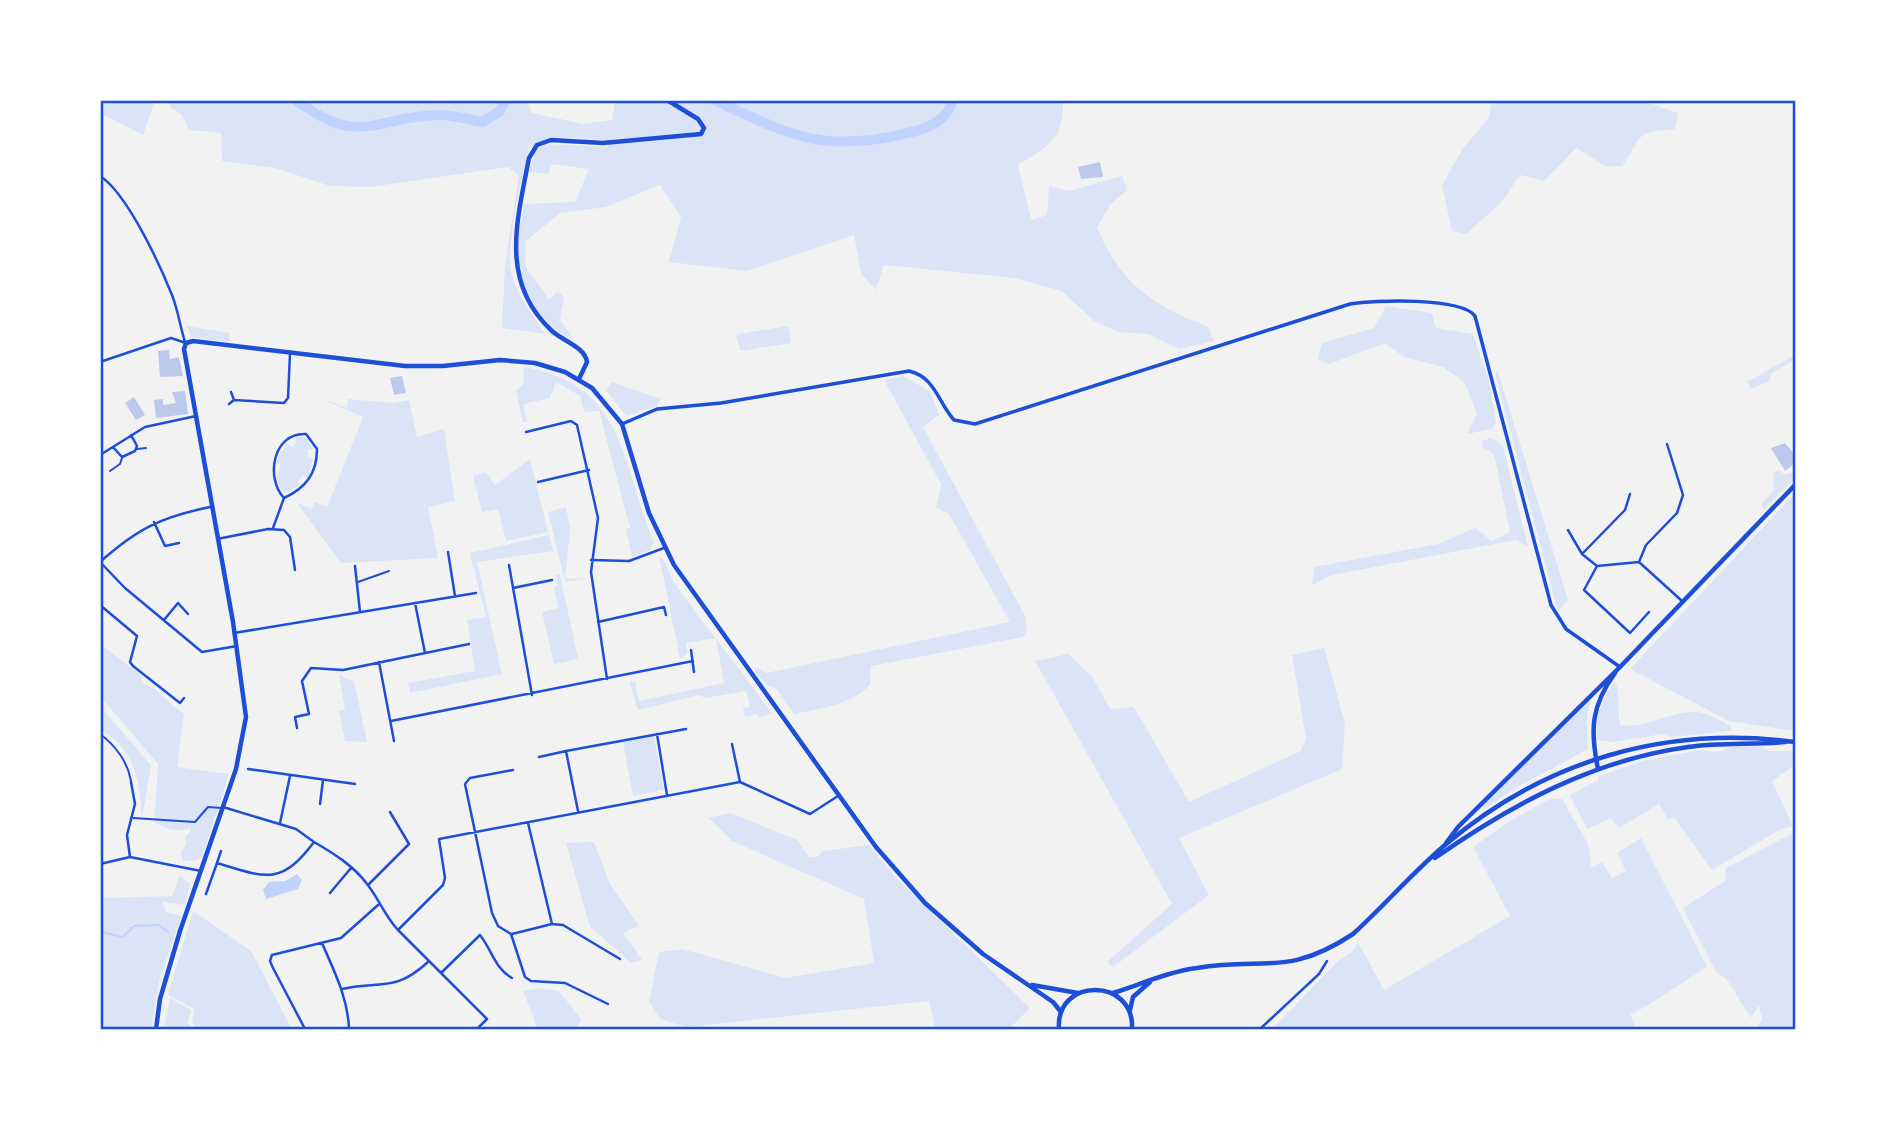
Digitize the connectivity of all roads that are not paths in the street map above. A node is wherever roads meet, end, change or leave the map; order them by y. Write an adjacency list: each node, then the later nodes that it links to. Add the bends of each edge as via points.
1 (667, 100): 6 (main road, via 698,119 704,128 701,134 603,144 551,140 537,145 529,158 515,252 518,278 545,324 584,354 587,362)
2 (100, 176): 3 (street, via 124,202 158,266)
3 (186, 343): 4 (main road); 5 (street, via 171,338); 10 (main road)
4 (290, 353): 6 (main road, via 413,366 522,361 550,366); 8 (street, via 284,403)
5 (100, 362)
6 (579, 379): 11 (main road, via 602,398)
7 (231, 392): 8 (street)
8 (234, 400): 9 (street)
9 (230, 404)
10 (196, 416): 13 (street, via 154,423); 26 (main road)
11 (622, 425): 32 (main road, via 640,489); 68 (street, via 657,409 721,403 909,371 922,374 932,384 954,420 975,424 1350,304 1381,301 1464,307 1475,316 1551,605 1566,629)
12 (526, 432): 20 (street, via 575,422)
13 (131, 435): 15 (street); 17 (street)
14 (1667, 444): 37 (street, via 1684,495 1677,513 1646,545)
15 (113, 447): 18 (street); 19 (street)
16 (146, 448): 17 (lane)
17 (136, 449): 19 (street)
18 (100, 455)
19 (122, 457): 21 (lane)
20 (589, 470): 22 (street); 35 (street, via 598,523)
21 (110, 471)
22 (538, 482)
23 (1795, 485): 48 (main road)
24 (1630, 494): 34 (street, via 1625,510)
25 (284, 498): 25 (street, via 273,479 274,462 285,441 306,433 317,449 313,472 303,487); 28 (street)
26 (211, 507): 27 (street); 30 (main road)
27 (154, 522): 31 (street, via 165,547); 36 (street)
28 (274, 528): 30 (street); 41 (street, via 288,533)
29 (1568, 530): 34 (street)
30 (217, 539): 59 (main road)
31 (179, 543)
32 (664, 548): 35 (street, via 629,561); 95 (main road)
33 (448, 552): 47 (street)
34 (1582, 554): 40 (street)
35 (591, 560): 58 (street)
36 (100, 562): 57 (street)
37 (1639, 562): 40 (street); 48 (street)
38 (509, 565): 45 (street)
39 (355, 566): 44 (street)
40 (1597, 566): 54 (street, via 1584,590 1630,633)
41 (295, 570)
42 (389, 571): 44 (lane)
43 (550, 581): 45 (street)
44 (357, 582): 53 (street)
45 (513, 588): 71 (street)
46 (476, 593): 47 (street)
47 (455, 596): 50 (street)
48 (1682, 601): 68 (main road)
49 (184, 603): 52 (street)
50 (415, 603): 53 (street); 65 (street)
51 (100, 605): 72 (street, via 137,636 130,662 180,703)
52 (181, 607): 55 (street); 57 (street, via 178,603)
53 (360, 612): 59 (street)
54 (1649, 612)
55 (188, 614)
56 (666, 615): 58 (street, via 664,607)
57 (164, 620): 61 (street, via 202,652)
58 (598, 622): 70 (street)
59 (234, 633): 61 (main road)
60 (469, 643): 62 (street)
61 (237, 646): 97 (main road, via 245,732)
62 (460, 646): 64 (street); 65 (street)
63 (691, 650): 66 (street)
64 (461, 651)
65 (425, 653): 67 (street)
66 (693, 661): 69 (street); 70 (street)
67 (379, 662): 73 (street); 74 (street, via 337,671 311,668 302,681 309,714 295,717)
68 (1620, 667): 85 (main road, via 1595,708); 105 (main road)
69 (694, 672)
70 (607, 679): 71 (street)
71 (532, 695): 73 (street)
72 (184, 698)
73 (391, 720): 78 (street)
74 (297, 728)
75 (686, 729): 77 (street)
76 (100, 734): 91 (lane, via 118,752)
77 (657, 734): 81 (street); 94 (street)
78 (394, 741)
79 (1794, 741): 85 (main road, via 1763,736 1692,738); 87 (main road, via 1689,747)
80 (732, 744): 82 (street)
81 (566, 751): 84 (street); 98 (street)
82 (734, 752): 83 (street); 92 (street)
83 (728, 753)
84 (539, 757)
85 (1596, 759): 87 (main road); 105 (main road, via 1528,788)
86 (248, 769): 89 (street)
87 (1598, 769): 110 (main road, via 1496,817)
88 (513, 770): 103 (street, via 466,782)
89 (290, 776): 90 (street); 101 (street)
90 (323, 780): 93 (street); 96 (street)
91 (131, 782): 100 (street)
92 (740, 782): 94 (street); 95 (street, via 812,814)
93 (355, 784)
94 (667, 795): 98 (street)
95 (838, 796): 127 (main road, via 925,902 983,954)
96 (320, 804)
97 (223, 808): 100 (lane, via 208,807 195,822); 101 (street); 112 (main road)
98 (578, 811): 102 (street)
99 (390, 812): 113 (street, via 409,844)
100 (133, 818): 107 (street, via 127,835)
101 (280, 823): 104 (street)
102 (528, 823): 103 (street); 117 (street)
103 (473, 832): 118 (street, via 439,839 443,885); 119 (street, via 492,913 498,926)
104 (314, 842): 108 (street, via 298,864 277,874 254,874); 111 (street)
105 (1443, 846): 110 (main road)
106 (221, 851): 108 (street)
107 (130, 857): 109 (street); 112 (street)
108 (218, 863): 115 (street)
109 (100, 864)
110 (1425, 865): 125 (main road, via 1353,934 1316,956 1275,966 1201,967)
111 (351, 868): 113 (street); 114 (street)
112 (201, 871): 134 (main road, via 166,977)
113 (368, 885): 116 (street)
114 (330, 893)
115 (206, 894)
116 (378, 905): 118 (street); 120 (street, via 341,938)
117 (552, 924): 119 (street); 121 (street, via 575,930)
118 (398, 930): 122 (street)
119 (510, 934): 131 (street, via 519,964 531,981 565,983)
120 (321, 942): 128 (street); 135 (street, via 277,951 270,961)
121 (620, 959)
122 (429, 961): 124 (street); 128 (street, via 410,979 397,984)
123 (1327, 961): 140 (street)
124 (441, 973): 126 (street, via 480,935 497,966); 137 (street, via 487,1019)
125 (1157, 977): 130 (main road); 133 (main road, via 1133,997)
126 (512, 978)
127 (1028, 984): 129 (main road); 132 (main road)
128 (342, 989): 136 (street)
129 (1078, 993): 130 (main road, via 1093,988); 132 (main road)
130 (1114, 993): 133 (main road)
131 (608, 1004)
132 (1061, 1012): 138 (main road)
133 (1130, 1012): 139 (main road)
134 (156, 1029)
135 (305, 1029)
136 (349, 1029)
137 (477, 1029)
138 (1059, 1029)
139 (1133, 1029)
140 (1260, 1029)

